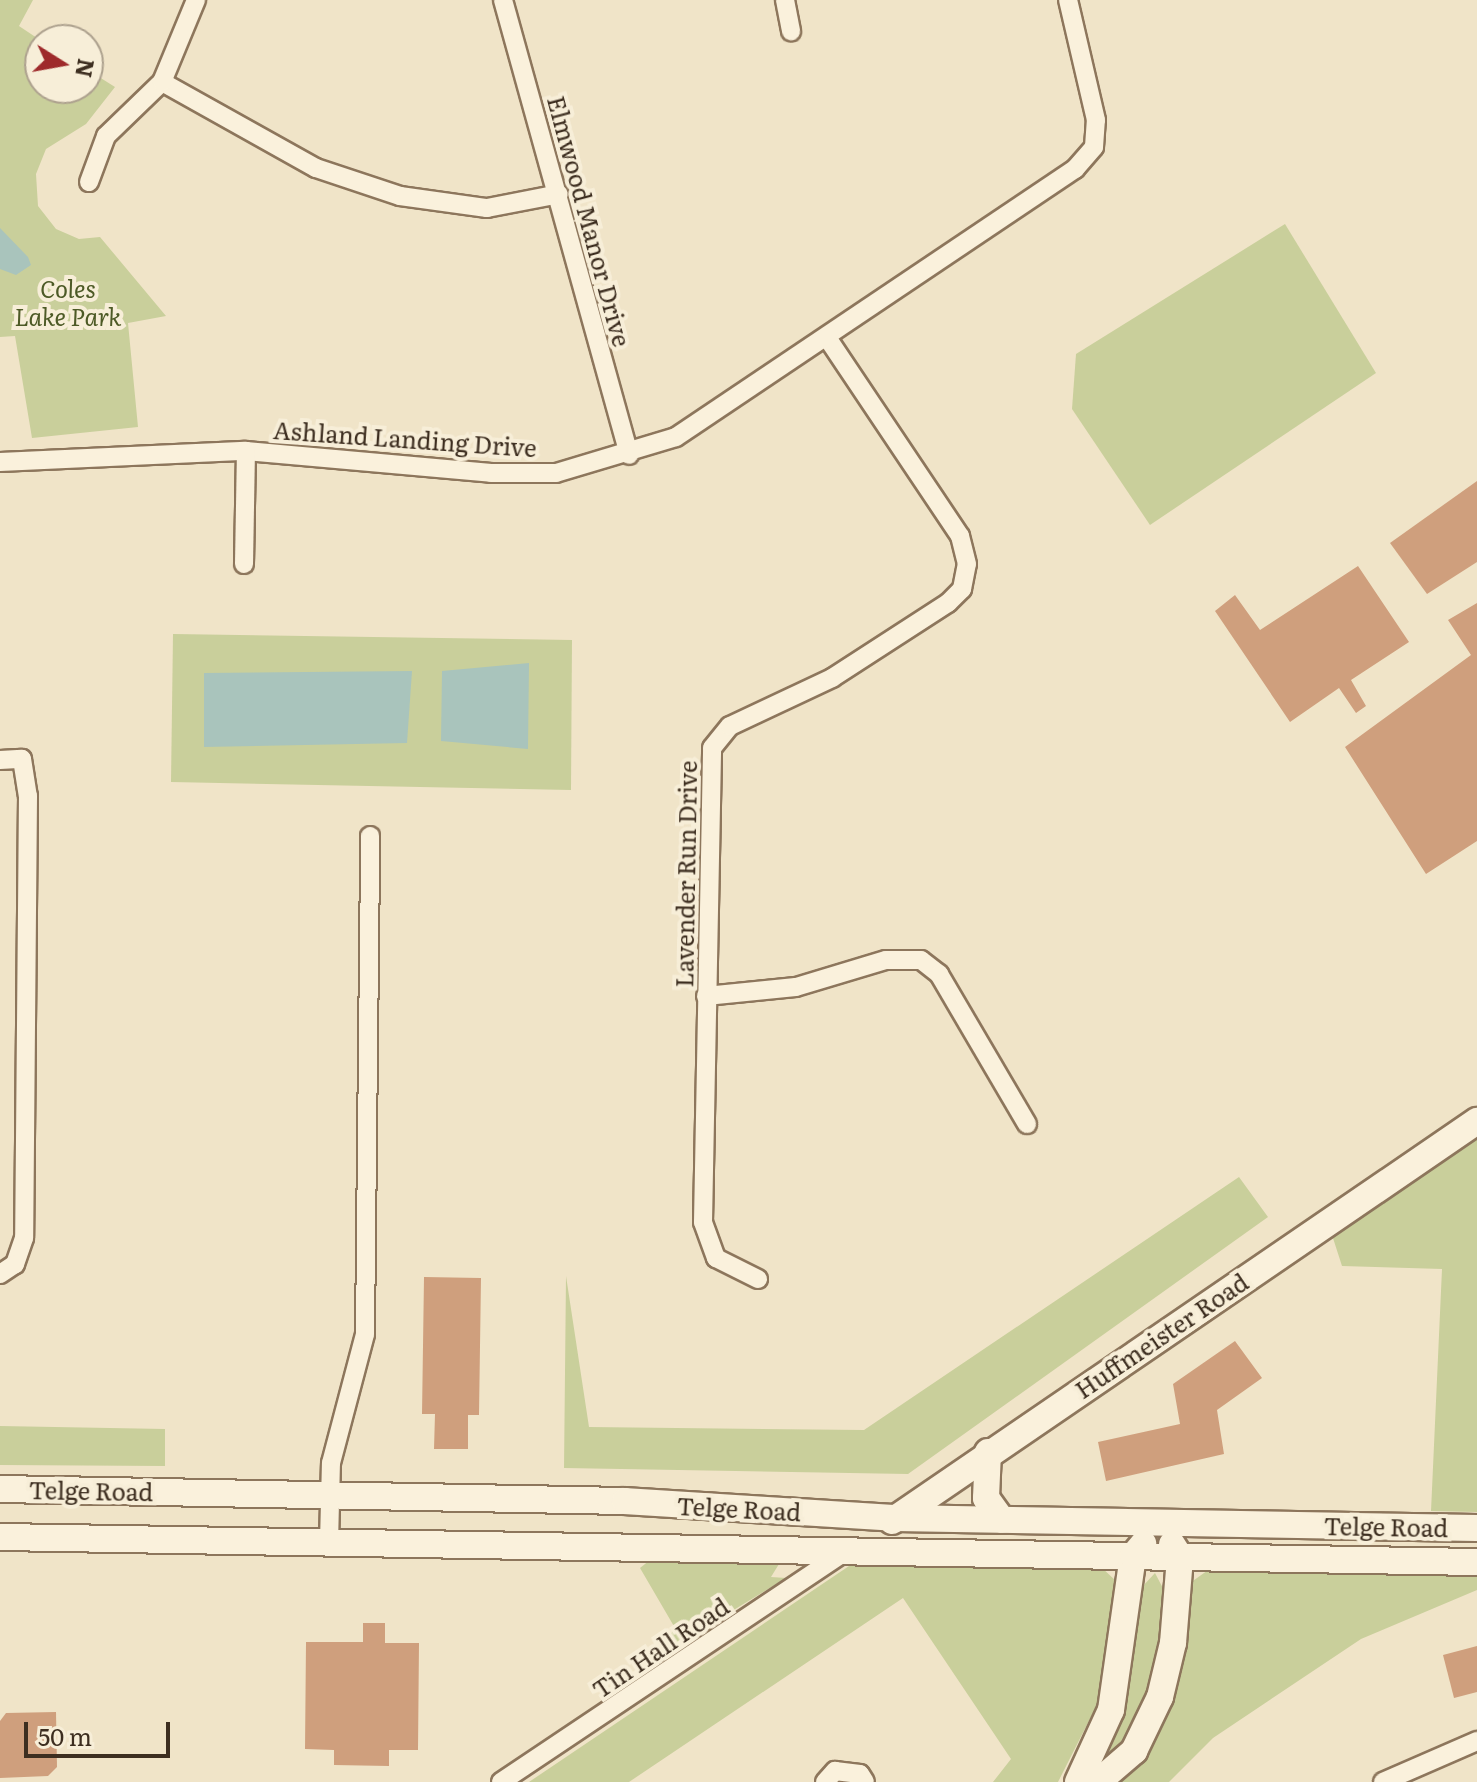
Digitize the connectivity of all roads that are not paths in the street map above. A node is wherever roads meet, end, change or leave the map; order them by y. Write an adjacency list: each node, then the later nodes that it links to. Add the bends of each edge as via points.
1 (196, 0): 6 (street)
2 (503, 0): 8 (street, Elmwood Manor Drive)
3 (785, 0): 5 (street)
4 (1068, 0): 9 (street, Ashland Landing Drive, via 1096,120 1094,147 1075,169)
5 (791, 31)
6 (162, 82): 7 (street, via 106,136); 8 (street, via 316,168 400,196 487,208)
7 (89, 182)
8 (559, 194): 11 (street, Elmwood Manor Drive)
9 (827, 337): 11 (street, Ashland Landing Drive, via 676,437); 16 (street, Lavender Run Drive, via 960,536 966,576 948,603 890,644 719,736 709,767)
10 (246, 451): 11 (street, Ashland Landing Drive, via 491,473 556,473); 12 (street, Ashland Landing Drive); 13 (street)
11 (629, 455)
12 (0, 462)
13 (244, 564)
14 (0, 760): 19 (street, via 22,759 28,796 24,1238 15,1264)
15 (370, 836): 23 (street, via 365,1334 337,1433)
16 (706, 996): 18 (street, via 796,987 886,960 921,960 939,974); 20 (street, Lavender Run Drive, via 703,1222 716,1258)
17 (1477, 1121): 21 (main road, Huffmeister Road)
18 (1027, 1124)
19 (0, 1274)
20 (758, 1279)
21 (988, 1452): 24 (main road, Huffmeister Road); 25 (main road, via 986,1498)
22 (0, 1489): 23 (main road, Telge Road)
23 (329, 1495): 24 (main road, Telge Road, via 625,1501); 29 (street)
24 (896, 1518): 25 (main road, Telge Road); 30 (main road, Huffmeister Road)
25 (1002, 1520): 26 (main road, Telge Road)
26 (1160, 1523): 27 (main road, Telge Road); 31 (main road); 32 (main road)
27 (1477, 1528)
28 (0, 1537): 29 (main road, Telge Road)
29 (329, 1543): 30 (main road, Telge Road)
30 (846, 1551): 31 (main road, Telge Road); 35 (street, Tin Hall Road)
31 (1133, 1556): 32 (main road, Telge Road); 38 (main road, via 1111,1710)
32 (1180, 1557): 33 (main road, Telge Road); 39 (main road, via 1173,1643 1160,1697 1134,1751)
33 (1477, 1562)
34 (1477, 1741): 40 (street)
35 (501, 1782)
36 (825, 1782): 37 (street, via 835,1771 860,1774)
37 (865, 1782)
38 (1078, 1782)
39 (1098, 1782)
40 (1383, 1782)

